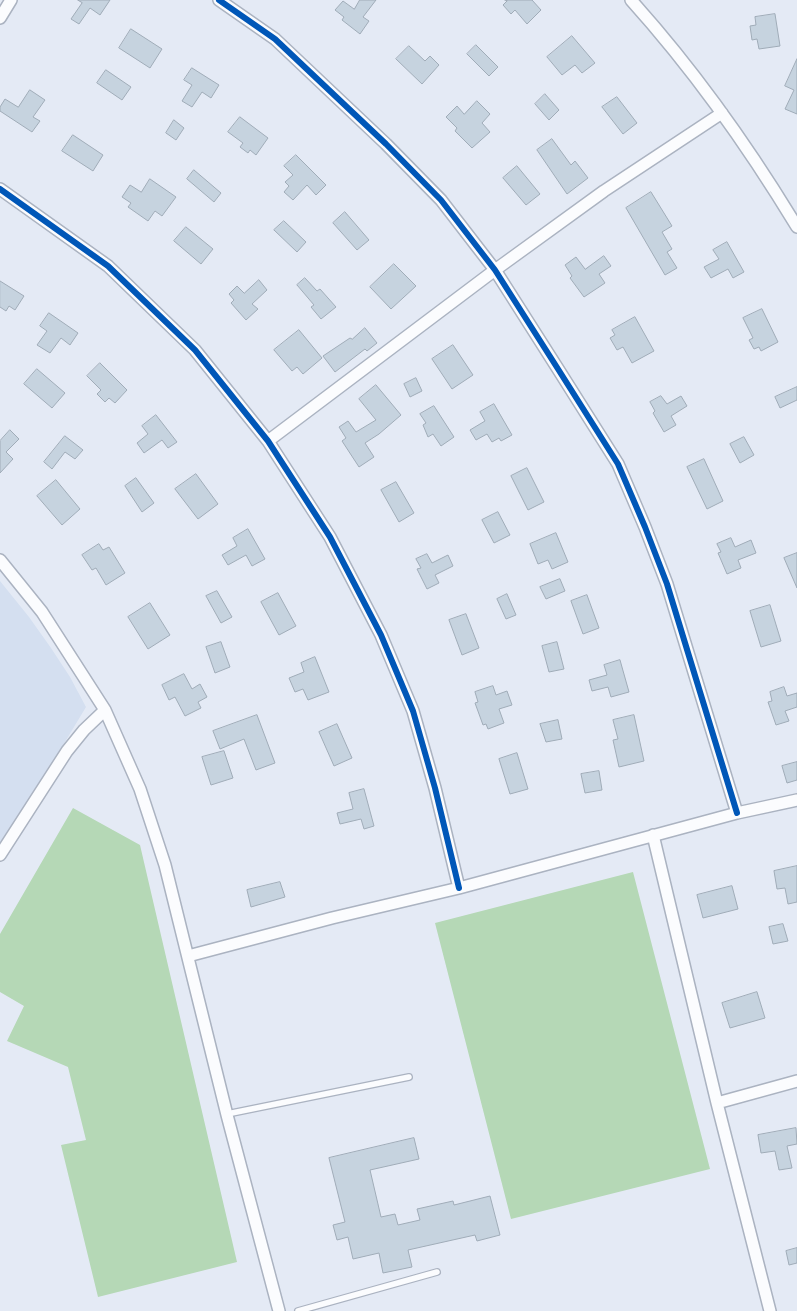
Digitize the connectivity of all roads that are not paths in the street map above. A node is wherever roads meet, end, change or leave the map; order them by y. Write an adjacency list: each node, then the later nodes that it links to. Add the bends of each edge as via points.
1 (11, 0): 4 (street)
2 (219, 0): 8 (street, via 275,39 386,144 440,200)
3 (631, 0): 5 (street, via 684,61)
4 (0, 18)
5 (722, 113): 7 (street); 8 (street, via 604,191)
6 (0, 189): 9 (street, via 108,266 195,350)
7 (797, 227)
8 (495, 270): 9 (street); 13 (street, via 618,464 667,584)
9 (268, 441): 16 (street, via 330,537 410,702)
10 (0, 560): 11 (street, via 42,612)
11 (106, 710): 15 (street, via 67,750); 17 (street, via 140,789)
12 (797, 800): 13 (street)
13 (737, 813): 14 (street)
14 (653, 835): 16 (street); 20 (street)
15 (0, 855)
16 (459, 888): 17 (street)
17 (188, 956): 21 (street)
18 (409, 1077): 21 (lane)
19 (797, 1081): 20 (street)
20 (717, 1103): 25 (street)
21 (227, 1114): 23 (street)
22 (437, 1272): 24 (lane)
23 (279, 1311)
24 (298, 1311)
25 (770, 1311)

